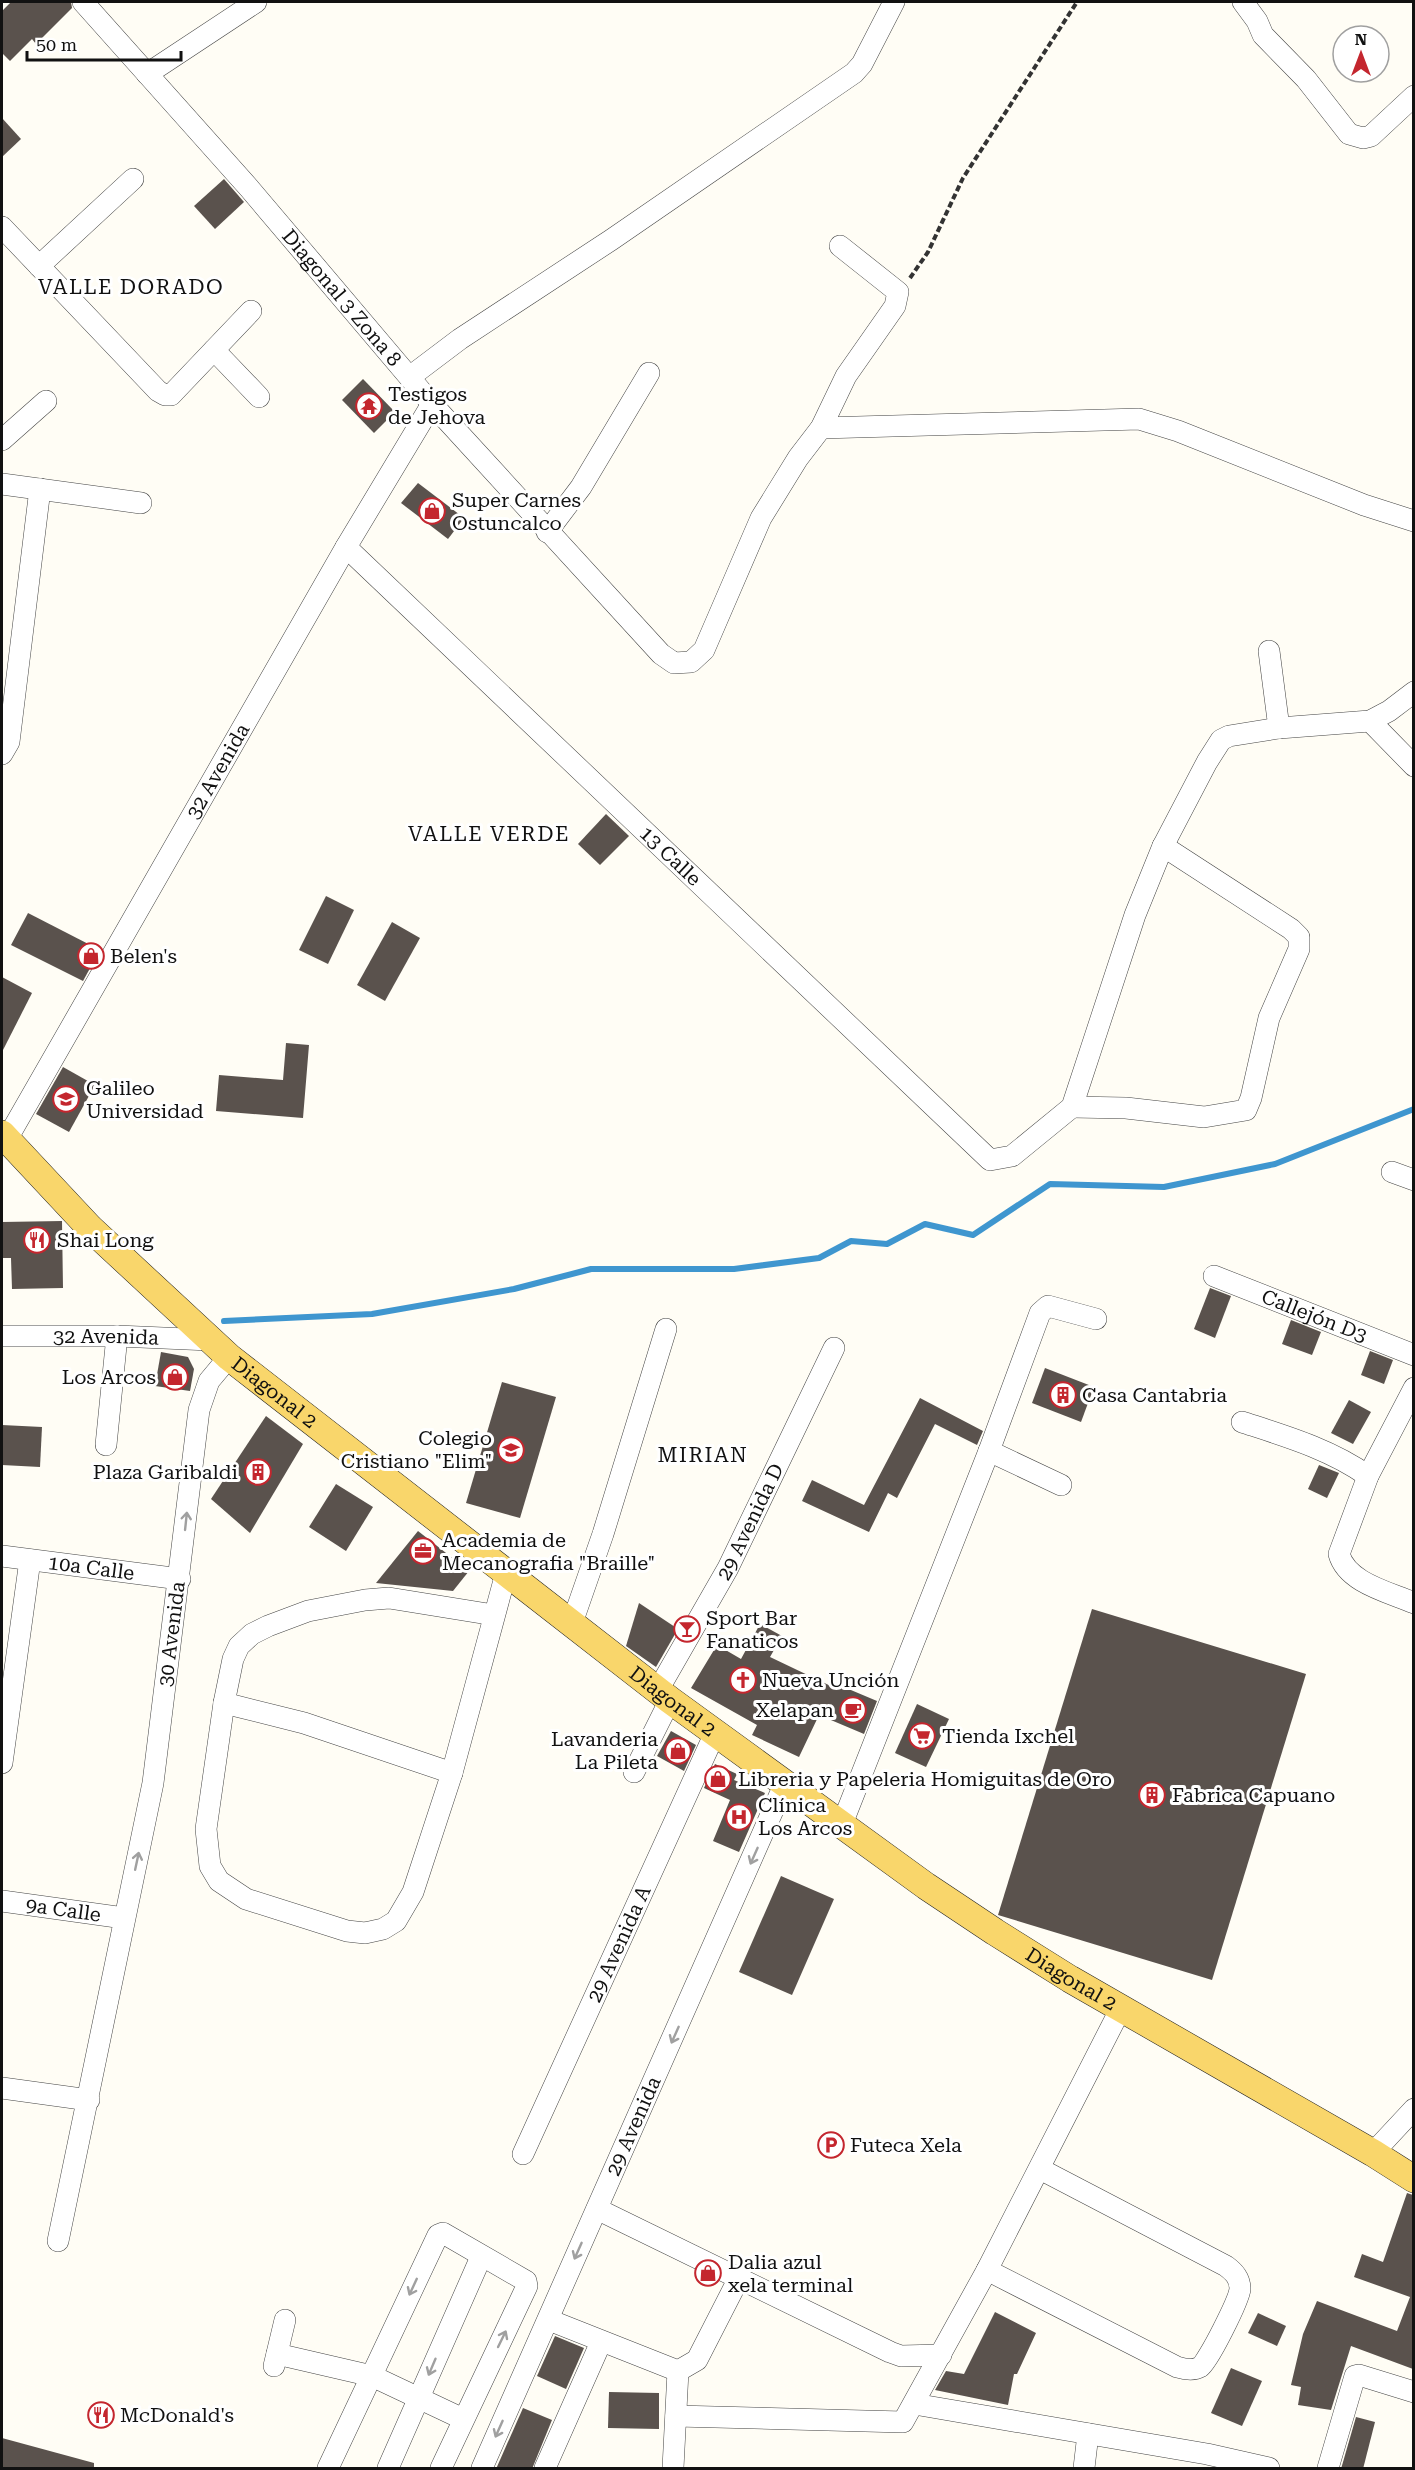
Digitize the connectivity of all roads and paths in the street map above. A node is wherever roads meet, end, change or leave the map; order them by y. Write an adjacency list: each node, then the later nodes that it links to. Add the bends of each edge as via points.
1 (83, 2): 6 (street, Diagonal 3 Zona 8)
2 (256, 2): 6 (street)
3 (894, 2): 16 (street, via 854,73)
4 (1077, 2): 12 (path, via 963,178 928,252)
5 (1243, 2): 7 (street, via 1263,35 1349,134 1371,136)
6 (147, 74): 16 (street, Diagonal 3 Zona 8)
7 (1413, 96)
8 (133, 179): 11 (street)
9 (2, 227): 11 (street)
10 (840, 246): 12 (street)
11 (39, 266): 14 (street, via 165,395 171,395)
12 (898, 292): 20 (street, via 891,314 846,376)
13 (251, 311): 14 (street)
14 (214, 350): 17 (street)
15 (649, 373): 26 (street, via 575,497)
16 (411, 376): 19 (street, Diagonal 3 Zona 8)
17 (259, 397)
18 (46, 401): 21 (street)
19 (432, 404): 26 (street, Diagonal 3 Zona 8); 27 (street, 32 Avenida)
20 (821, 428): 25 (street, via 1139,419); 26 (street, Diagonal 3 Zona 8, via 761,518 704,650 695,660 680,664 661,654)
21 (2, 440)
22 (2, 484): 23 (street)
23 (40, 489): 24 (street); 32 (street, via 9,742)
24 (141, 503)
25 (1413, 521)
26 (547, 532)
27 (346, 547): 35 (street, 13 Calle, via 984,1156 998,1160 1012,1156); 36 (street, 32 Avenida)
28 (1269, 651): 31 (street)
29 (1413, 692): 30 (street)
30 (1370, 721): 31 (street); 33 (street)
31 (1279, 728): 34 (street, via 1221,740)
32 (2, 754)
33 (1413, 766)
34 (1163, 846): 35 (street, via 1135,915); 35 (street, via 1299,937 1299,949 1269,1018 1251,1098 1246,1110 1204,1117 1126,1108)
35 (1072, 1107)
36 (4, 1136): 44 (main road, Diagonal 2, via 90,1228)
37 (1392, 1172): 38 (street)
38 (1413, 1180)
39 (1214, 1276): 46 (street, Callejón D3)
40 (1096, 1319): 50 (street, via 1045,1307 1040,1313)
41 (666, 1329): 59 (street)
42 (2, 1336): 43 (street, 32 Avenida)
43 (117, 1336): 44 (street, 32 Avenida); 49 (street)
44 (219, 1348): 55 (main road, Diagonal 2); 56 (street, 30 Avenida, one-way to 44, via 199,1410)
45 (834, 1348): 60 (street, 29 Avenida D)
46 (1413, 1355)
47 (1413, 1388): 51 (street)
48 (1242, 1422): 51 (street, via 1305,1443)
49 (106, 1445)
50 (989, 1451): 52 (street); 67 (street)
51 (1368, 1476): 57 (street, via 1340,1548 1341,1560 1356,1577)
52 (1061, 1485)
53 (2, 1556): 54 (street, 10a Calle)
54 (30, 1560): 56 (street, 10a Calle); 63 (street)
55 (506, 1573): 58 (street); 59 (main road, Diagonal 2)
56 (180, 1579): 69 (street, 30 Avenida, one-way to 56, via 153,1783)
57 (1413, 1603)
58 (494, 1615): 61 (street, via 389,1599 339,1603 308,1611 252,1634 239,1646); 65 (street)
59 (572, 1623): 60 (main road, Diagonal 2)
60 (664, 1695): 62 (main road, Diagonal 2); 64 (street, 29 Avenida D)
61 (224, 1703): 65 (street, via 304,1723); 65 (street, via 206,1829 210,1866 219,1881 246,1899 335,1927 365,1933 396,1921 413,1892)
62 (715, 1733): 66 (main road, Diagonal 2); 75 (street, 29 Avenida A)
63 (2, 1763)
64 (634, 1772)
65 (452, 1773)
66 (786, 1783): 67 (main road, Diagonal 2); 78 (street, 29 Avenida, one-way to 78)
67 (842, 1824): 70 (main road, Diagonal 2, via 995,1932)
68 (2, 1901): 69 (street, 9a Calle)
69 (124, 1918): 72 (street, 30 Avenida)
70 (1121, 2008): 74 (main road, Diagonal 2); 76 (street)
71 (2, 2088): 72 (street)
72 (89, 2100): 79 (street, 30 Avenida)
73 (1413, 2109): 74 (street)
74 (1373, 2152): 77 (main road, Diagonal 2)
75 (523, 2154)
76 (1040, 2169): 81 (street); 81 (street, via 1234,2272 1239,2294 1206,2361 1194,2369 1177,2367)
77 (1413, 2179)
78 (597, 2209): 82 (street); 84 (street, 29 Avenida, one-way to 84)
79 (58, 2241)
80 (482, 2257): 88 (street, one-way to 88, via 443,2234 438,2235); 90 (street, one-way to 90); 93 (street, one-way to 80, via 527,2286 526,2281)
81 (987, 2270): 86 (street)
82 (739, 2278): 86 (street, via 890,2352); 87 (street, via 697,2360)
83 (285, 2320): 88 (street, via 276,2361)
84 (549, 2320): 85 (street); 98 (street, 29 Avenida, one-way to 98)
85 (601, 2342): 87 (street); 99 (street)
86 (941, 2355): 91 (street)
87 (678, 2372): 92 (street)
88 (372, 2376): 90 (street); 95 (street)
89 (1413, 2392): 103 (street, via 1355,2376)
90 (419, 2397): 93 (street); 96 (street)
91 (914, 2404): 92 (street, via 903,2422); 94 (street)
92 (675, 2416): 100 (street)
93 (463, 2419): 97 (street)
94 (1088, 2434): 101 (street); 102 (street)
95 (328, 2469)
96 (388, 2469)
97 (441, 2469)
98 (482, 2469)
99 (545, 2469)
100 (673, 2469)
101 (1084, 2469)
102 (1269, 2469)
103 (1328, 2469)

